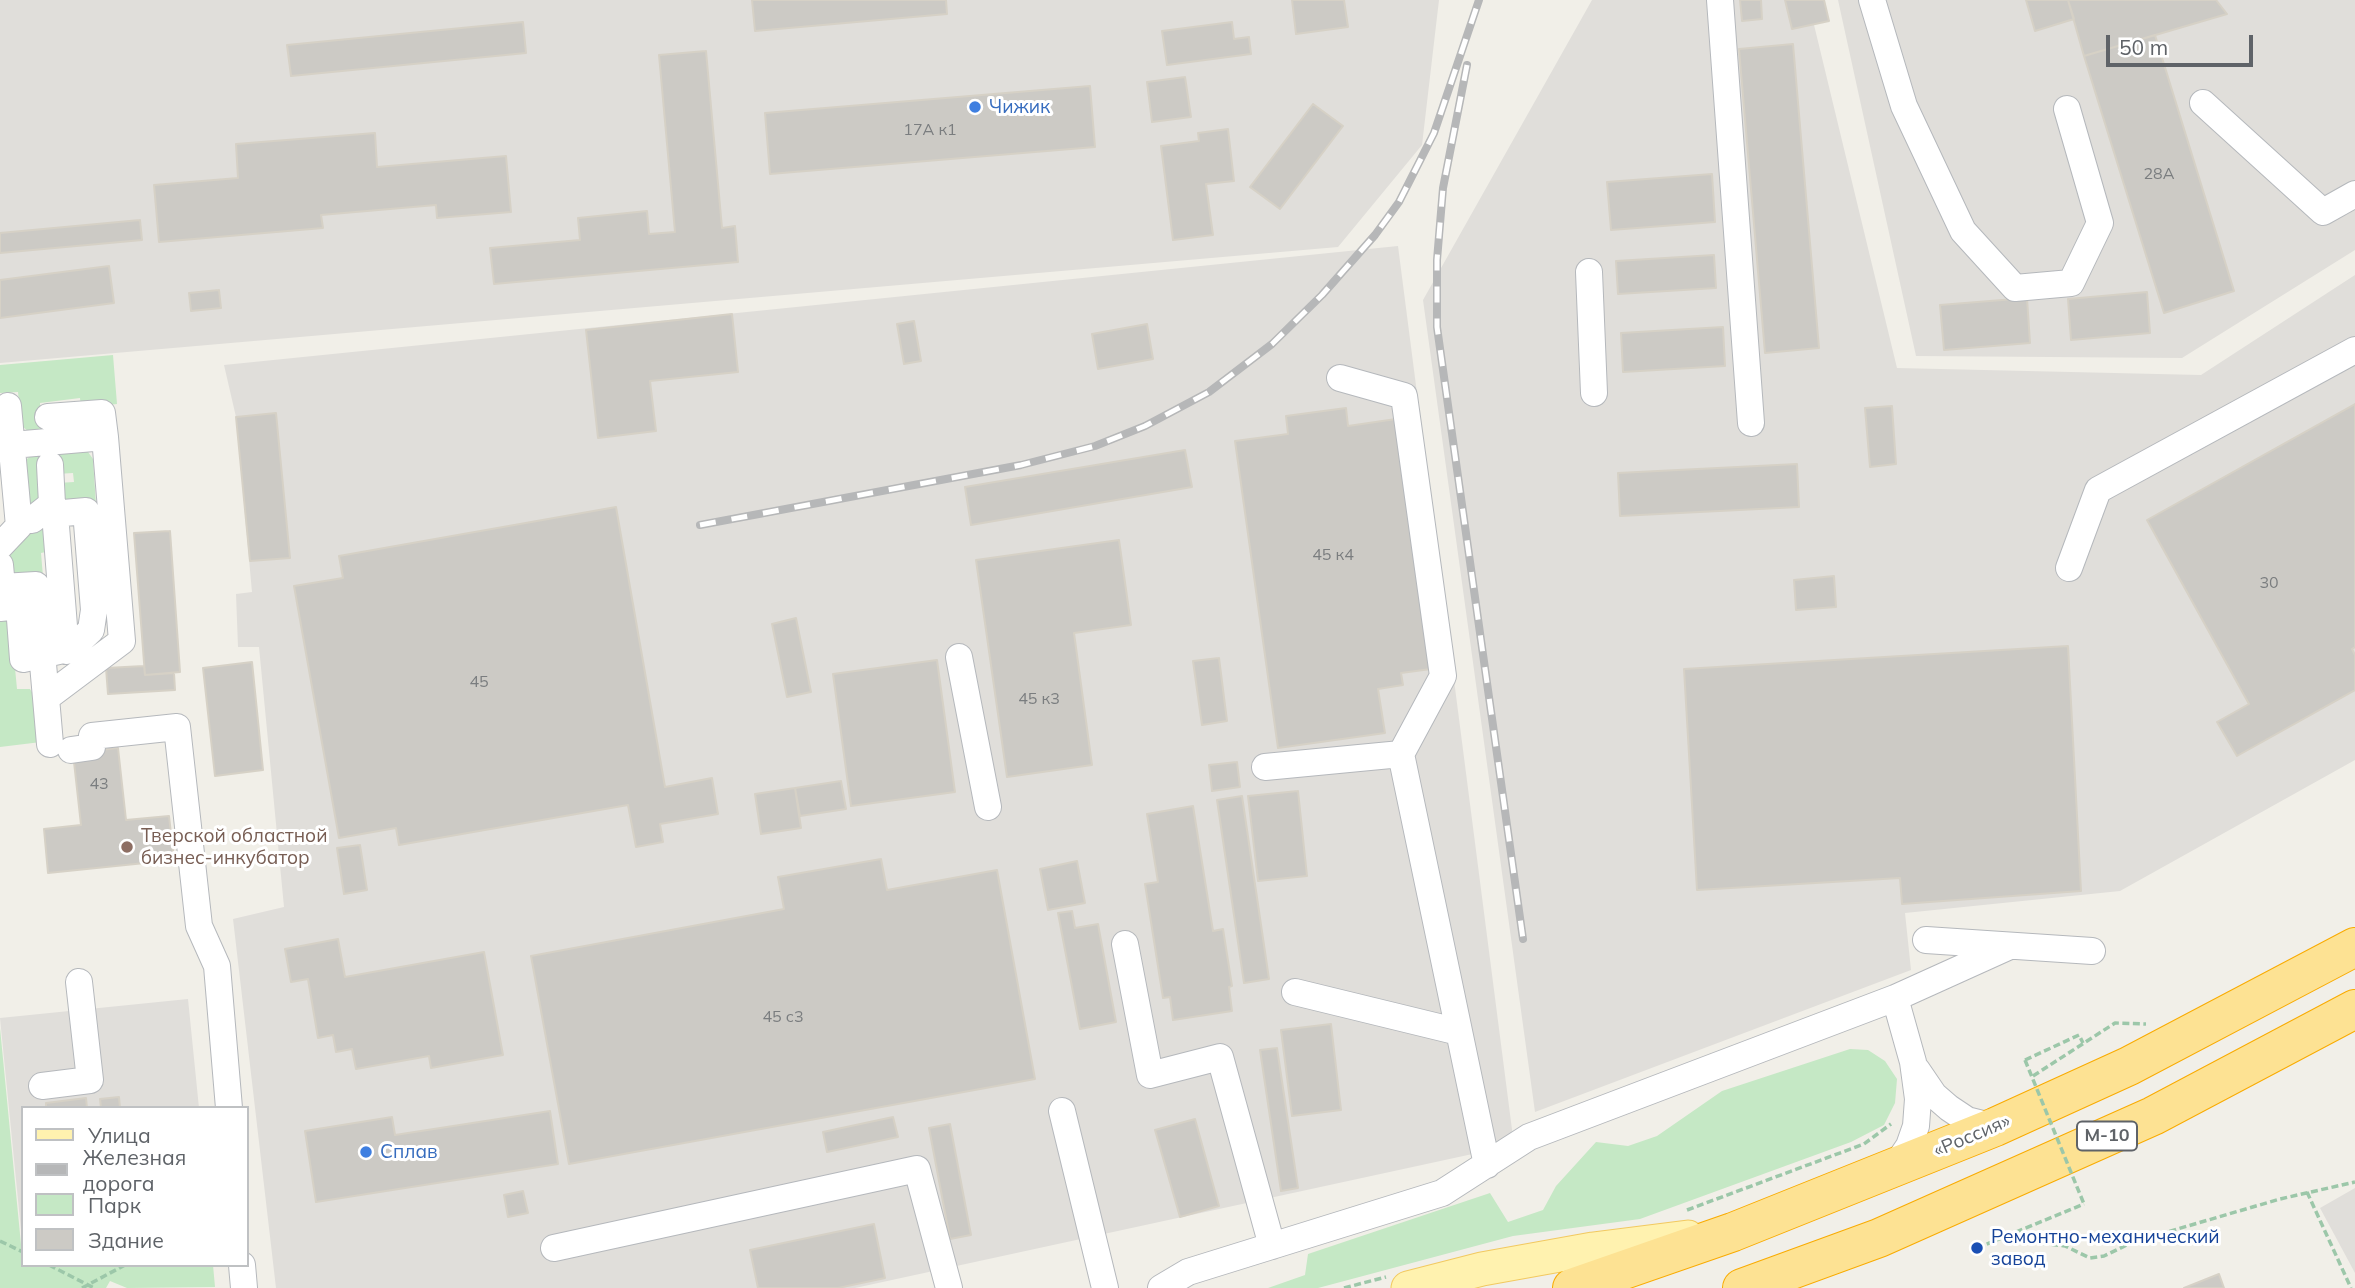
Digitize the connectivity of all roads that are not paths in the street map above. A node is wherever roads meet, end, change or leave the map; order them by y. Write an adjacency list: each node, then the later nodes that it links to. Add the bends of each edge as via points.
1 (1720, 0): 12 (lane)
2 (1872, 0): 4 (lane, via 1904,106 1963,231 2015,288 2071,283 2100,223)
3 (2203, 103): 5 (lane, via 2323,212)
4 (2067, 109)
5 (2355, 194)
6 (1589, 272): 9 (lane)
7 (2355, 350): 19 (lane, via 2098,489)
8 (1340, 378): 24 (lane, via 1404,396 1443,676)
9 (1594, 393)
10 (8, 406): 14 (lane)
11 (48, 417): 13 (lane, via 103,412)
12 (1751, 423)
13 (104, 437): 14 (lane); 23 (lane, via 122,641)
14 (6, 445): 16 (lane)
15 (57, 475): 16 (lane, via 52,504)
16 (38, 517): 17 (lane, via 19,526); 21 (lane, via 86,512 94,621 83,641)
17 (0, 546)
18 (0, 565): 21 (lane, via 2,587 36,585)
19 (2069, 568)
20 (0, 608): 21 (lane, via 19,606 23,659)
21 (54, 654): 23 (lane)
22 (959, 657): 26 (lane)
23 (46, 698): 39 (lane, via 61,747 92,747 92,736 177,727 199,926 217,966)
24 (1401, 754): 25 (lane); 36 (lane)
25 (1265, 767)
26 (988, 807)
27 (1926, 940): 29 (lane)
28 (1125, 944): 45 (lane, via 1150,1075 1220,1056)
29 (2010, 946): 31 (lane); 34 (lane)
30 (2355, 947): 41 (highway, «Россия», via 2129,1066)
31 (2092, 951)
32 (79, 982): 38 (lane, via 90,1080)
33 (1295, 992): 36 (lane)
34 (1895, 998): 37 (lane); 42 (lane, via 1529,1137)
35 (2355, 1009): 49 (highway, М-10, via 2153,1116 1879,1238)
36 (1459, 1032): 42 (lane)
37 (1913, 1062): 41 (lane, via 1934,1095 1949,1108 1967,1120); 43 (lane, via 1916,1126)
38 (42, 1086)
39 (229, 1106)
40 (1062, 1111): 52 (lane)
41 (1995, 1127): 43 (highway, «Россия»)
42 (1487, 1164): 45 (lane, via 1442,1193)
43 (1893, 1170): 44 (highway, «Россия»)
44 (1733, 1232): 48 (main road); 54 (highway, «Россия»)
45 (1272, 1246): 53 (lane, via 1188,1272)
46 (554, 1248): 51 (lane, via 917,1169)
47 (242, 1267): 50 (lane)
48 (1403, 1281)
49 (1746, 1287)
50 (244, 1288)
51 (949, 1288)
52 (1105, 1288)
53 (1161, 1288)
54 (1572, 1288)

